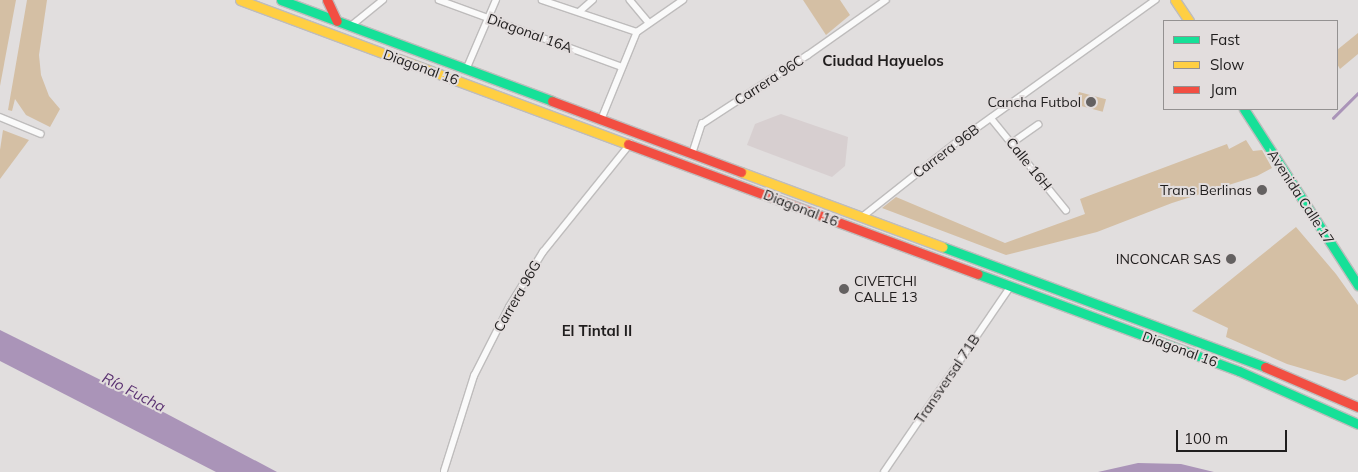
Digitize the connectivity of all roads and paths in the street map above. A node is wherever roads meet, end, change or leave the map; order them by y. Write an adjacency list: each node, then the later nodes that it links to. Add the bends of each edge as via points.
1 (240, 0): 33 (main road, Diagonal 16)
2 (284, 0): 20 (main road, Diagonal 16)
3 (327, 0): 20 (main road)
4 (382, 0): 22 (street)
5 (439, 0): 18 (street, Diagonal 16A)
6 (496, 0): 18 (street)
7 (542, 0): 16 (street)
8 (556, 0): 16 (street)
9 (593, 0): 17 (street)
10 (630, 0): 21 (street)
11 (886, 0): 15 (street, Carrera 96C)
12 (1155, 0): 28 (street, Carrera 96B)
13 (1175, 0): 19 (main road)
14 (678, 1): 21 (street)
15 (878, 2): 34 (street, Carrera 96C, via 808,55 702,124)
16 (562, 7): 17 (street)
17 (579, 12): 23 (street)
18 (489, 18): 24 (street, Diagonal 16A); 25 (street)
19 (1188, 20)
20 (337, 21): 22 (main road, Diagonal 16)
21 (649, 23): 23 (street)
22 (351, 26): 25 (main road, Diagonal 16)
23 (636, 32): 24 (street)
24 (622, 66): 29 (street)
25 (466, 70): 29 (main road, Diagonal 16)
26 (1245, 110): 37 (main road, Avenida Calle 17)
27 (0, 118): 31 (street)
28 (991, 118): 32 (street, Calle 16H); 36 (street, Carrera 96B)
29 (602, 120): 34 (main road, Diagonal 16)
30 (1038, 125): 32 (street)
31 (41, 134)
32 (1012, 143): 35 (street, Calle 16H)
33 (630, 144): 38 (main road, Diagonal 16); 41 (street, Carrera 96G, via 543,252 509,308 474,376)
34 (692, 154): 36 (main road, Diagonal 16)
35 (1066, 210)
36 (861, 218): 39 (main road, Diagonal 16, via 1268,368)
37 (1358, 285)
38 (1011, 286): 40 (main road, Diagonal 16, via 1264,381); 42 (street, Transversal 71B)
39 (1358, 406)
40 (1358, 424)
41 (444, 471)
42 (884, 472)

